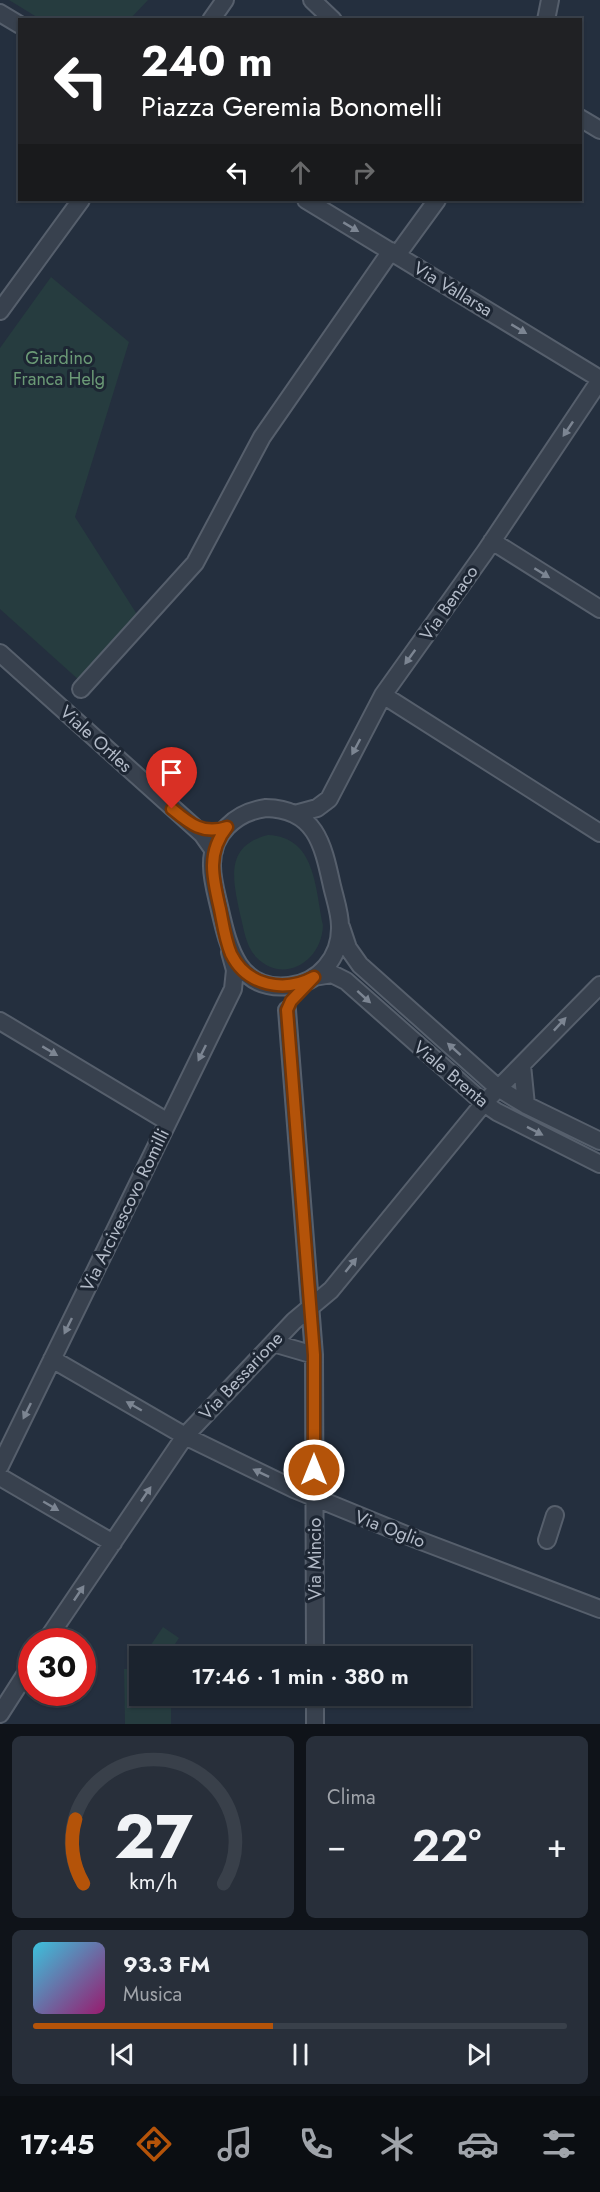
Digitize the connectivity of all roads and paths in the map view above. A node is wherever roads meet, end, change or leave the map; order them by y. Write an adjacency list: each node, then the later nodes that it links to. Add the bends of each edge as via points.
1 (225, 0): 5 (street)
2 (312, 0): 6 (street)
3 (550, 0): 7 (street)
4 (0, 13): 8 (street)
5 (212, 18)
6 (331, 18)
7 (546, 18)
8 (18, 24)
9 (582, 119): 10 (street)
10 (600, 130)
11 (80, 201): 15 (street)
12 (308, 201): 14 (street, Via Vallarsa, one-way to 14)
13 (436, 201): 14 (street)
14 (394, 253): 16 (street, Via Vallarsa, one-way to 16); 20 (street, via 262,437 195,563)
15 (0, 311)
16 (600, 379): 17 (street, Via Benaco, one-way to 17)
17 (492, 541): 18 (street, one-way to 18); 21 (street, Via Benaco, one-way to 21)
18 (600, 609)
19 (0, 653): 23 (street, Viale Ortles)
20 (81, 689)
21 (383, 695): 22 (street, Via Benaco, one-way to 22, via 329,799 317,808); 25 (street)
22 (295, 814): 24 (street, via 274,808 258,809); 27 (street, via 310,825 323,845)
23 (191, 825): 24 (street, via 208,830); 26 (street, Viale Ortles)
24 (227, 827): 26 (street)
25 (600, 833)
26 (214, 851): 28 (street, via 213,879)
27 (340, 924): 29 (street, via 335,954); 35 (street, Viale Brenta, one-way to 27, via 360,965 348,948)
28 (230, 952): 30 (street, via 248,974); 38 (street, Via Arcivescovo Romilli, one-way to 38, via 235,970 233,989)
29 (314, 977): 30 (street, via 297,985); 32 (street); 36 (street, Viale Brenta, one-way to 36, via 332,975 346,981)
30 (270, 985): 32 (street, Via Mincio)
31 (600, 985): 34 (street, Via Bessarione, one-way to 31)
32 (287, 1010): 41 (street, Via Mincio)
33 (0, 1021): 38 (street, one-way to 38)
34 (522, 1065): 35 (street, Via Bessarione); 37 (street)
35 (498, 1088): 36 (street, Via Bessarione); 37 (street, Viale Brenta)
36 (484, 1103): 40 (street, Viale Brenta, one-way to 40); 41 (street, Via Bessarione, one-way to 36, via 331,1290)
37 (526, 1105): 39 (street, Viale Brenta)
38 (168, 1122): 44 (street, Via Arcivescovo Romilli, one-way to 44)
39 (600, 1141)
40 (600, 1164)
41 (310, 1306): 42 (street, Via Bessarione); 43 (street, Via Mincio)
42 (273, 1342): 43 (street); 45 (street, Via Bessarione)
43 (314, 1355): 48 (street, Via Mincio)
44 (52, 1359): 45 (street, Via Oglio, one-way to 44); 46 (street, Via Arcivescovo Romilli, one-way to 46)
45 (185, 1436): 48 (street, Via Oglio, one-way to 45); 51 (street, Via Bessarione, one-way to 45)
46 (0, 1466)
47 (0, 1477): 51 (street, one-way to 51)
48 (314, 1498): 52 (street, Via Oglio); 54 (street, Via Mincio)
49 (555, 1515): 50 (street)
50 (547, 1540)
51 (113, 1543): 53 (street, Via Bessarione, one-way to 51)
52 (600, 1609)
53 (55, 1628)
54 (315, 1646)
55 (18, 1686): 57 (street)
56 (315, 1706): 58 (street)
57 (0, 1714)
58 (315, 1724)

